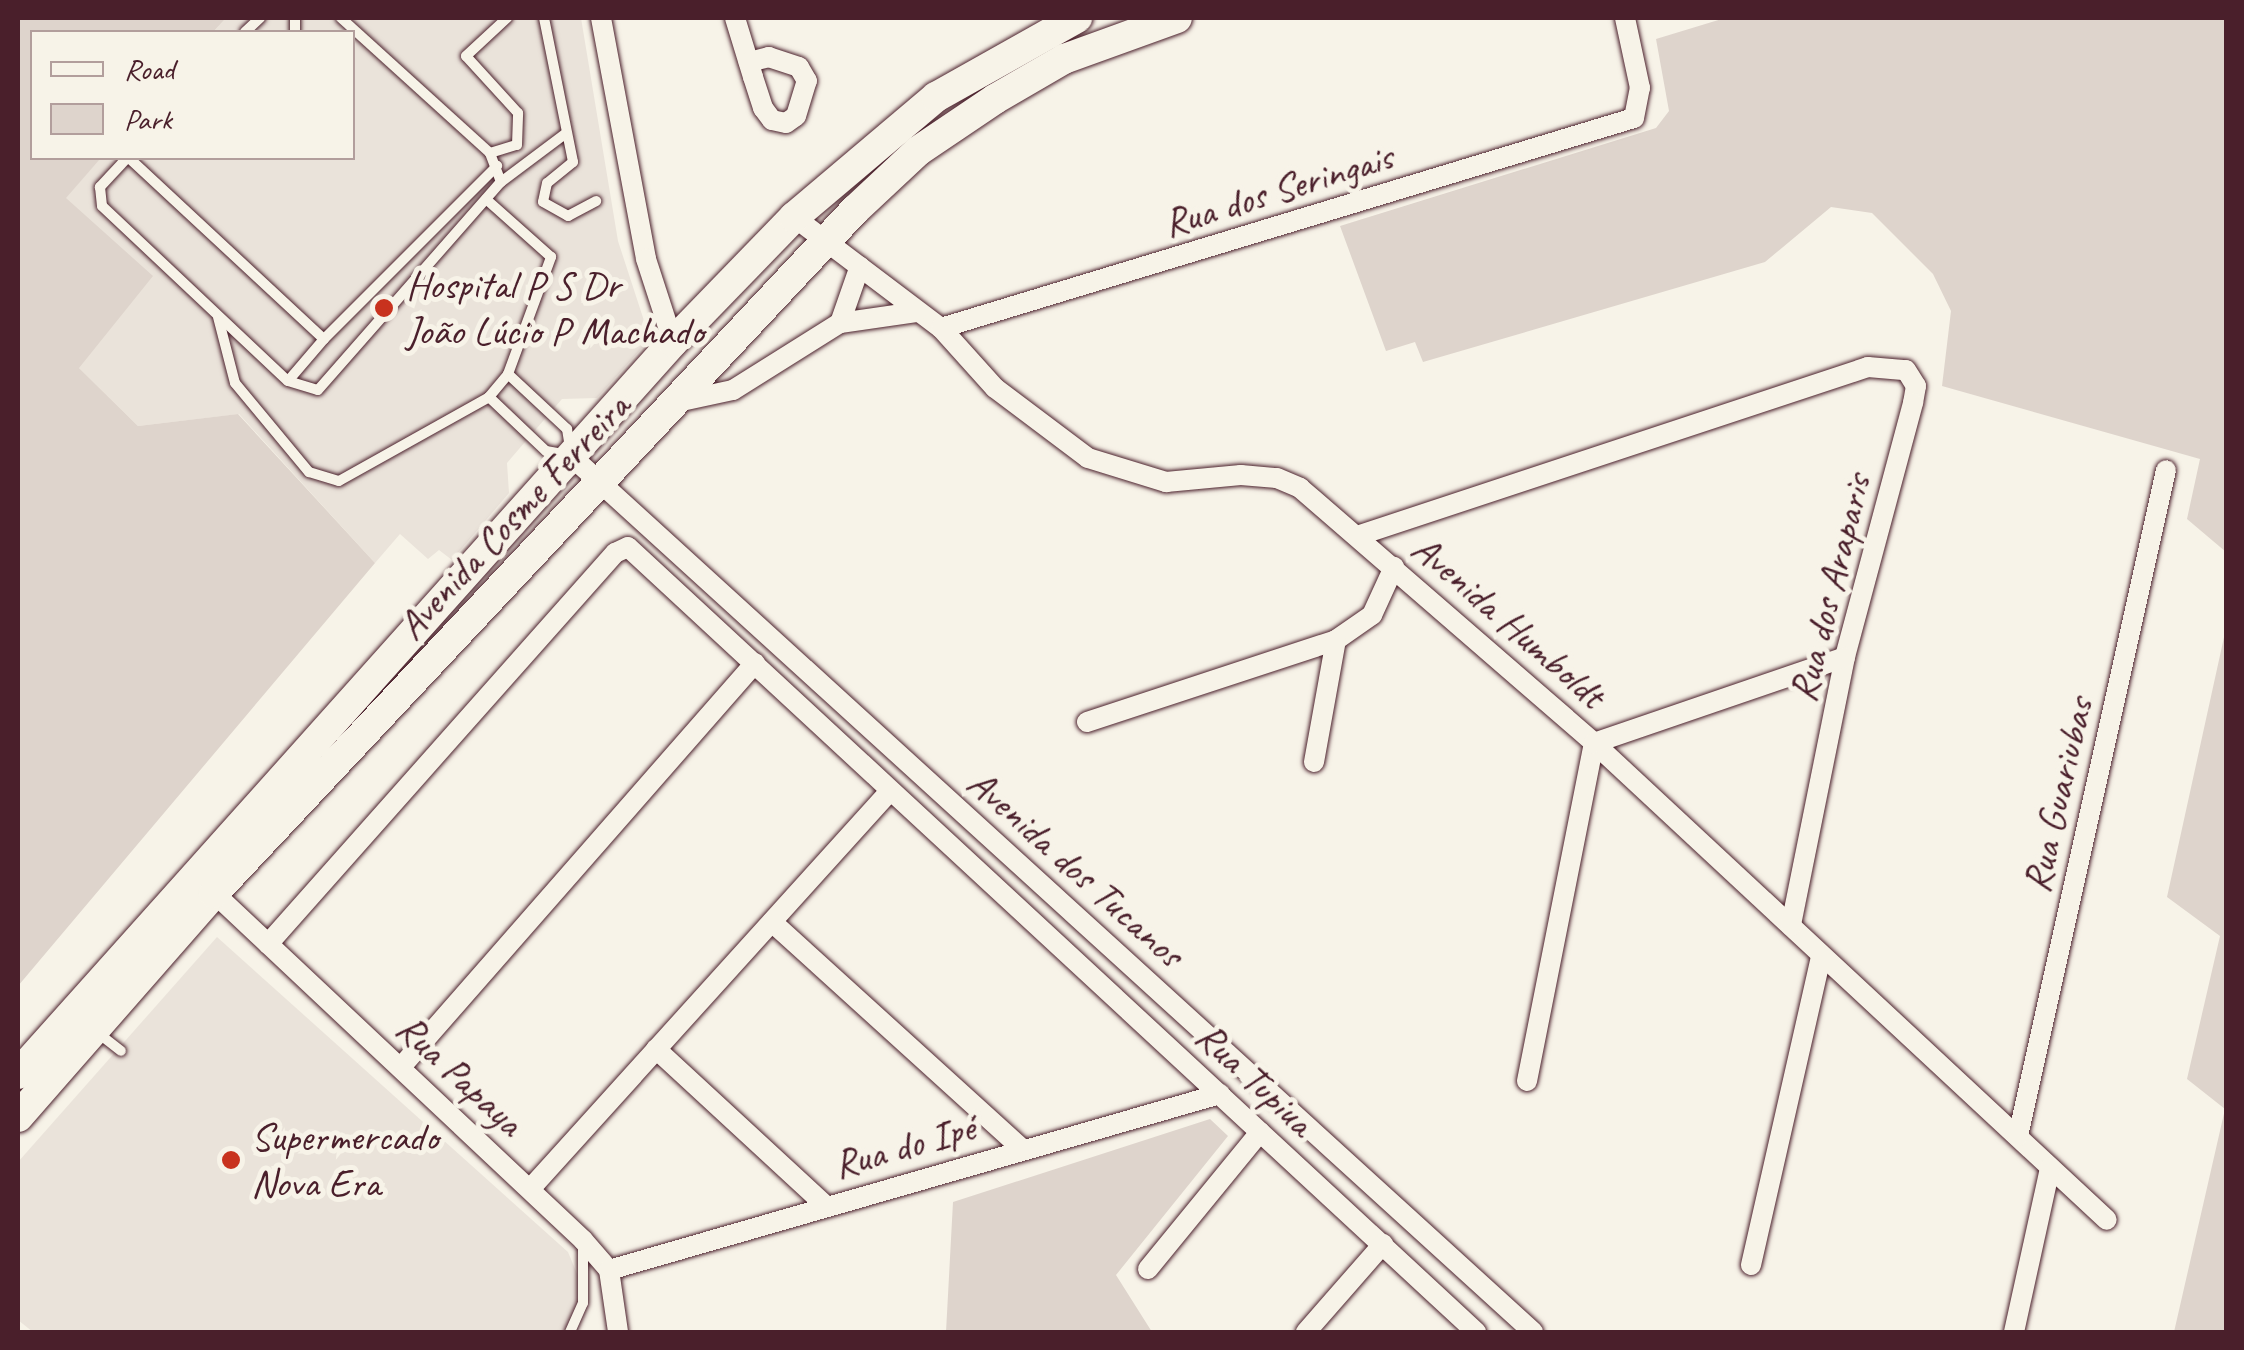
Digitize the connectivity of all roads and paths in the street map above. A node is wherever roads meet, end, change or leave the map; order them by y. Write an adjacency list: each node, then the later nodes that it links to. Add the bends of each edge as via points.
1 (342, 18): 11 (lane)
2 (507, 18): 11 (lane, via 466,56 518,114 516,145)
3 (544, 18): 10 (lane)
4 (602, 18): 26 (street, via 646,258)
5 (1077, 18): 18 (main road, Avenida Cosme Ferreira, via 1000,55 936,98)
6 (1177, 18): 19 (main road, Avenida Cosme Ferreira, via 1064,59 995,99 918,151)
7 (1625, 18): 24 (street, Rua dos Seringais, via 1640,88 1634,118)
8 (738, 27): 9 (street)
9 (748, 62)
10 (565, 134): 15 (lane); 17 (lane, via 573,162 547,183 543,202 568,216)
11 (490, 153): 14 (lane)
12 (126, 160): 22 (lane, via 100,188 102,206)
13 (130, 160): 25 (lane)
14 (497, 166): 15 (lane); 25 (lane)
15 (501, 182): 16 (lane)
16 (486, 199): 27 (lane, via 551,258); 28 (lane, via 318,390)
17 (596, 201)
18 (794, 217): 19 (street, Avenida Humboldt); 26 (main road, Avenida Cosme Ferreira)
19 (825, 243): 20 (street, Avenida Humboldt); 30 (main road, Avenida Cosme Ferreira)
20 (860, 266): 21 (street, Avenida Humboldt); 23 (street)
21 (916, 312): 23 (street); 24 (street, Avenida Humboldt)
22 (218, 317): 28 (lane); 29 (lane, via 236,383 322,480 338,481)
23 (840, 323): 30 (street, via 733,390)
24 (942, 328): 34 (street, Avenida Humboldt, via 995,388 1088,458 1166,482 1277,478)
25 (324, 340): 28 (lane)
26 (673, 342): 31 (main road, Avenida Cosme Ferreira)
27 (508, 374): 29 (lane); 31 (lane, via 567,429)
28 (288, 380)
29 (489, 398): 31 (lane, via 546,451)
30 (677, 402): 33 (main road, Avenida Cosme Ferreira)
31 (571, 456): 33 (street, Avenida dos Tucanos); 52 (main road, Avenida Cosme Ferreira)
32 (2166, 470): 57 (street, Rua Guariubas)
33 (598, 483): 43 (main road, Avenida Cosme Ferreira); 72 (street, Avenida dos Tucanos)
34 (1357, 536): 35 (street, Avenida Humboldt); 37 (street, Rua dos Araparis, via 1888,364 1906,370 1916,386)
35 (1394, 567): 36 (street, via 1372,615); 40 (street, Avenida Humboldt)
36 (1336, 640): 39 (street); 41 (street)
37 (1846, 657): 40 (street); 45 (street, Rua dos Araparis)
38 (755, 663): 42 (street, Rua Tupiua); 46 (street, Rua Tupiua, via 635,550 615,553); 51 (street)
39 (1087, 722)
40 (1594, 742): 45 (street, Avenida Humboldt); 53 (street)
41 (1314, 762)
42 (890, 792): 44 (street); 54 (street, Rua Tupiua)
43 (214, 893): 46 (street, Rua Papaya); 48 (main road, Avenida Cosme Ferreira)
44 (772, 922): 49 (street); 58 (street)
45 (1791, 926): 47 (street, Avenida Humboldt)
46 (268, 944): 51 (street, Rua Papaya)
47 (1821, 958): 57 (street, Avenida Humboldt); 65 (street)
48 (94, 1030): 50 (lane); 55 (main road, Avenida Cosme Ferreira)
49 (656, 1049): 60 (street); 61 (street)
50 (121, 1051)
51 (401, 1068): 60 (street, Rua Papaya)
52 (18, 1074)
53 (1528, 1081)
54 (1220, 1094): 56 (street, Rua Tupiua); 58 (street, Rua do Ipé)
55 (18, 1117)
56 (1260, 1132): 64 (street, Rua Tupiua); 66 (street)
57 (2018, 1136): 59 (street, Avenida Humboldt)
58 (1022, 1150): 61 (street, Rua do Ipé)
59 (2050, 1168): 62 (street, Avenida Humboldt); 73 (street)
60 (531, 1188): 63 (street, Rua Papaya)
61 (826, 1205): 67 (street, Rua do Ipé)
62 (2108, 1220)
63 (583, 1240): 67 (street, Rua Papaya); 68 (lane, via 583,1303)
64 (1383, 1244): 70 (street); 71 (street, Rua Tupiua)
65 (1751, 1265)
66 (1148, 1269)
67 (608, 1270): 69 (street)
68 (570, 1332)
69 (618, 1332)
70 (1306, 1332)
71 (1476, 1332)
72 (1533, 1332)
73 (2014, 1332)

